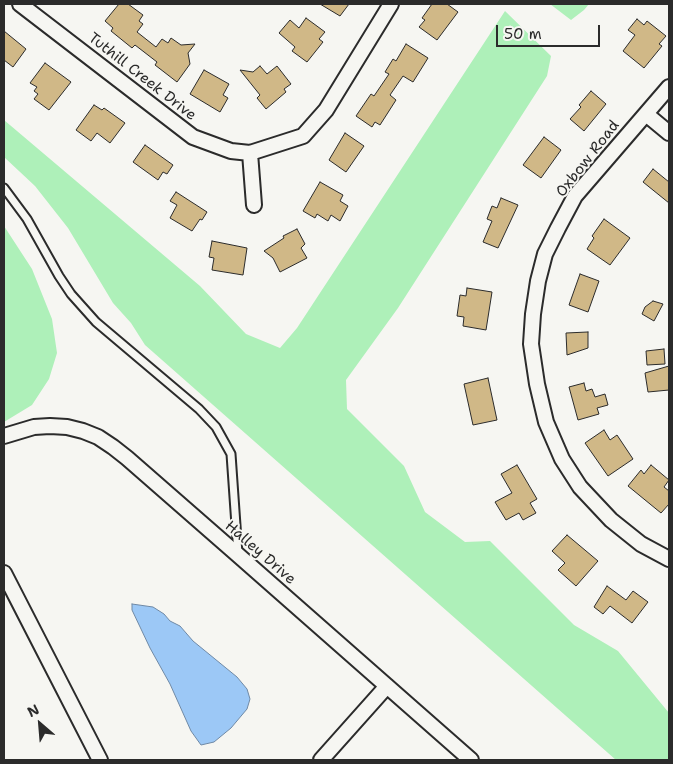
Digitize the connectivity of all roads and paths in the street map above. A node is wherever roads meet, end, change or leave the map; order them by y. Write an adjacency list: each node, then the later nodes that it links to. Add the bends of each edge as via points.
1 (20, 4): 6 (street, Tuthill Creek Drive, via 193,137 232,151)
2 (391, 4): 6 (street, Tuthill Creek Drive, via 323,114 303,136)
3 (669, 87): 4 (street, Oxbow Road)
4 (646, 114): 5 (street); 11 (street, Oxbow Road, via 576,196 558,228 545,254 538,281 531,344 546,422 562,459 580,487 610,520 641,544)
5 (669, 133)
6 (250, 153): 8 (street)
7 (4, 188): 10 (lane, via 27,219 71,294 96,322 199,409 216,428 231,454)
8 (254, 204)
9 (4, 436): 10 (street, Halley Drive, via 50,426 98,437 128,458)
10 (238, 555): 13 (street, Halley Drive)
11 (669, 559)
12 (4, 573): 14 (street)
13 (387, 686): 15 (street); 16 (street, Halley Drive)
14 (100, 760)
15 (321, 760)
16 (471, 760)

